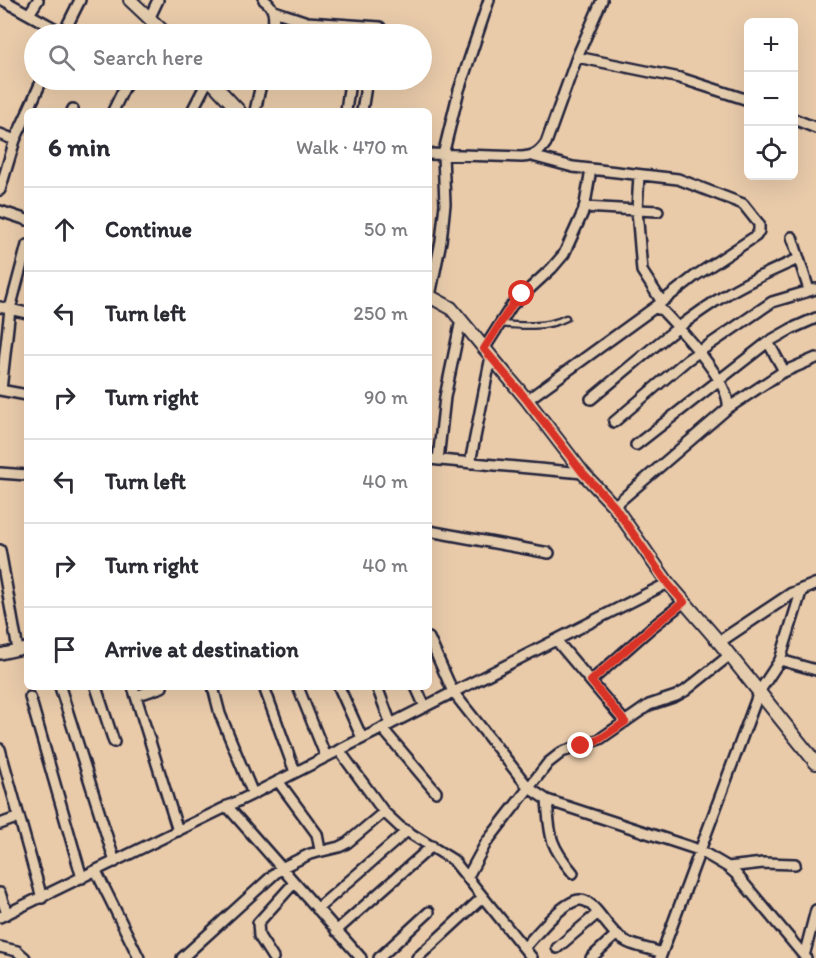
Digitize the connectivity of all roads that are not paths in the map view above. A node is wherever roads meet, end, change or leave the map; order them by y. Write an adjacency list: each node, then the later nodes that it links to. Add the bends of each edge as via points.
1 (3, 0): 10 (street)
2 (38, 0): 10 (street)
3 (80, 0): 12 (street)
4 (130, 0): 13 (main road)
5 (158, 0): 14 (street)
6 (264, 0): 9 (street)
7 (489, 0): 39 (street)
8 (602, 0): 17 (street)
9 (274, 11): 15 (street); 16 (street, via 307,21)
10 (29, 14): 11 (street)
11 (46, 24)
12 (68, 24)
13 (150, 24)
14 (152, 24)
15 (273, 24)
16 (344, 24)
17 (577, 57): 25 (street, via 680,78); 40 (street, via 546,142)
18 (38, 90): 26 (street)
19 (123, 90): 27 (street)
20 (204, 90): 28 (street)
21 (219, 90): 29 (main road)
22 (260, 90): 30 (street)
23 (349, 90): 31 (street)
24 (365, 90): 32 (street)
25 (744, 99)
26 (30, 108)
27 (114, 108)
28 (194, 108)
29 (236, 108)
30 (256, 108)
31 (346, 108)
32 (362, 108)
33 (24, 121): 37 (street)
34 (798, 121): 35 (street)
35 (816, 128)
36 (0, 135): 37 (street)
37 (15, 140): 43 (street)
38 (432, 154): 39 (street)
39 (442, 155): 40 (street); 52 (street, via 445,204)
40 (532, 156): 41 (street)
41 (591, 169): 42 (street); 44 (street)
42 (639, 175): 45 (street); 55 (street, via 678,179 743,204 759,224 756,236)
43 (0, 190)
44 (584, 207): 45 (street); 62 (street, via 564,254 512,305)
45 (637, 210): 46 (street); 55 (street, via 642,271)
46 (658, 211)
47 (0, 212): 48 (street)
48 (24, 219)
49 (792, 237): 51 (street)
50 (24, 256): 57 (street)
51 (798, 258): 53 (street); 63 (street, via 747,282)
52 (432, 284)
53 (813, 289): 65 (street, via 772,302)
54 (432, 299): 61 (main road, via 451,308)
55 (658, 305): 63 (street); 73 (street)
56 (0, 307): 57 (street)
57 (10, 309): 58 (street); 70 (street)
58 (24, 312)
59 (566, 318): 62 (lane, via 521,326)
60 (816, 318): 64 (street)
61 (460, 320): 66 (main road); 77 (street)
62 (500, 324): 66 (street)
63 (678, 328): 65 (street); 72 (street)
64 (768, 342): 68 (street, via 783,369); 69 (street)
65 (699, 351): 69 (street); 75 (street)
66 (487, 352): 73 (main road); 78 (street)
67 (816, 358): 68 (street)
68 (781, 373): 74 (street)
69 (718, 380): 74 (street, via 729,400); 76 (street)
70 (0, 390): 71 (street)
71 (24, 394)
72 (591, 399)
73 (527, 400): 80 (main road)
74 (728, 408): 82 (street)
75 (614, 422)
76 (636, 446)
77 (434, 460): 78 (street)
78 (470, 463): 80 (street)
79 (0, 473): 81 (street)
80 (583, 473): 82 (main road)
81 (24, 475)
82 (614, 506): 87 (main road)
83 (432, 532): 85 (street)
84 (0, 550): 93 (street)
85 (549, 553)
86 (815, 581): 88 (street)
87 (668, 584): 89 (main road); 90 (street)
88 (802, 589): 91 (street); 96 (street)
89 (684, 602): 91 (main road); 98 (street)
90 (556, 640): 98 (street); 108 (street)
91 (719, 642): 95 (main road)
92 (432, 645): 108 (street)
93 (22, 649): 94 (street)
94 (0, 654)
95 (730, 655): 109 (main road); 112 (street, via 685,691 649,705)
96 (780, 660): 97 (street); 109 (street)
97 (816, 670)
98 (591, 681): 112 (street)
99 (61, 690): 135 (street)
100 (97, 690): 115 (street)
101 (214, 690): 124 (street)
102 (265, 690): 120 (street)
103 (299, 690): 118 (street)
104 (340, 690): 114 (street)
105 (378, 690): 113 (street)
106 (417, 690): 111 (street)
107 (135, 691): 130 (street)
108 (453, 692): 111 (street); 122 (street)
109 (759, 692): 119 (main road); 133 (street)
110 (30, 697): 141 (street)
111 (425, 706): 113 (street)
112 (625, 722): 122 (street, via 594,742 557,755)
113 (387, 726): 114 (street); 123 (street)
114 (362, 738): 117 (street)
115 (114, 742)
116 (0, 749): 128 (street)
117 (339, 750): 118 (street); 127 (street)
118 (326, 756): 120 (street)
119 (816, 763)
120 (295, 772): 121 (street)
121 (278, 781): 124 (street); 134 (street, via 317,834)
122 (529, 788): 125 (street); 142 (street, via 486,843)
123 (436, 792)
124 (253, 794): 126 (street)
125 (547, 800): 133 (street); 140 (street, via 550,838)
126 (227, 806): 130 (street); 138 (street)
127 (384, 812): 131 (street); 134 (street, via 347,843)
128 (19, 817): 129 (street); 146 (street)
129 (0, 824)
130 (178, 831): 135 (street)
131 (407, 831): 132 (street); 147 (street)
132 (432, 846): 142 (street, via 453,860); 152 (street)
133 (699, 849): 137 (street); 157 (street)
134 (320, 850): 138 (street)
135 (116, 862): 139 (street)
136 (795, 864): 137 (street)
137 (728, 867): 158 (street)
138 (281, 868): 143 (street); 161 (street)
139 (96, 871): 141 (street); 160 (street)
140 (573, 873)
141 (82, 878): 146 (street)
142 (467, 878): 145 (street)
143 (294, 884): 147 (street); 162 (street, via 258,923 259,936)
144 (0, 893): 151 (street)
145 (483, 897): 156 (street); 165 (street)
146 (42, 898): 151 (street)
147 (317, 909): 152 (street)
148 (816, 910): 158 (street)
149 (429, 912): 164 (street)
150 (598, 913): 153 (street); 155 (street); 156 (street, via 586,901 575,901 555,916)
151 (4, 916)
152 (336, 931): 163 (street)
153 (616, 934): 157 (street, via 628,943); 166 (street)
154 (0, 947): 159 (street, via 17,951)
155 (557, 948)
156 (526, 954)
157 (661, 955)
158 (805, 957)
159 (25, 958)
160 (139, 958)
161 (182, 958)
162 (273, 958)
163 (361, 958)
164 (379, 958)
165 (417, 958)
166 (591, 958)

